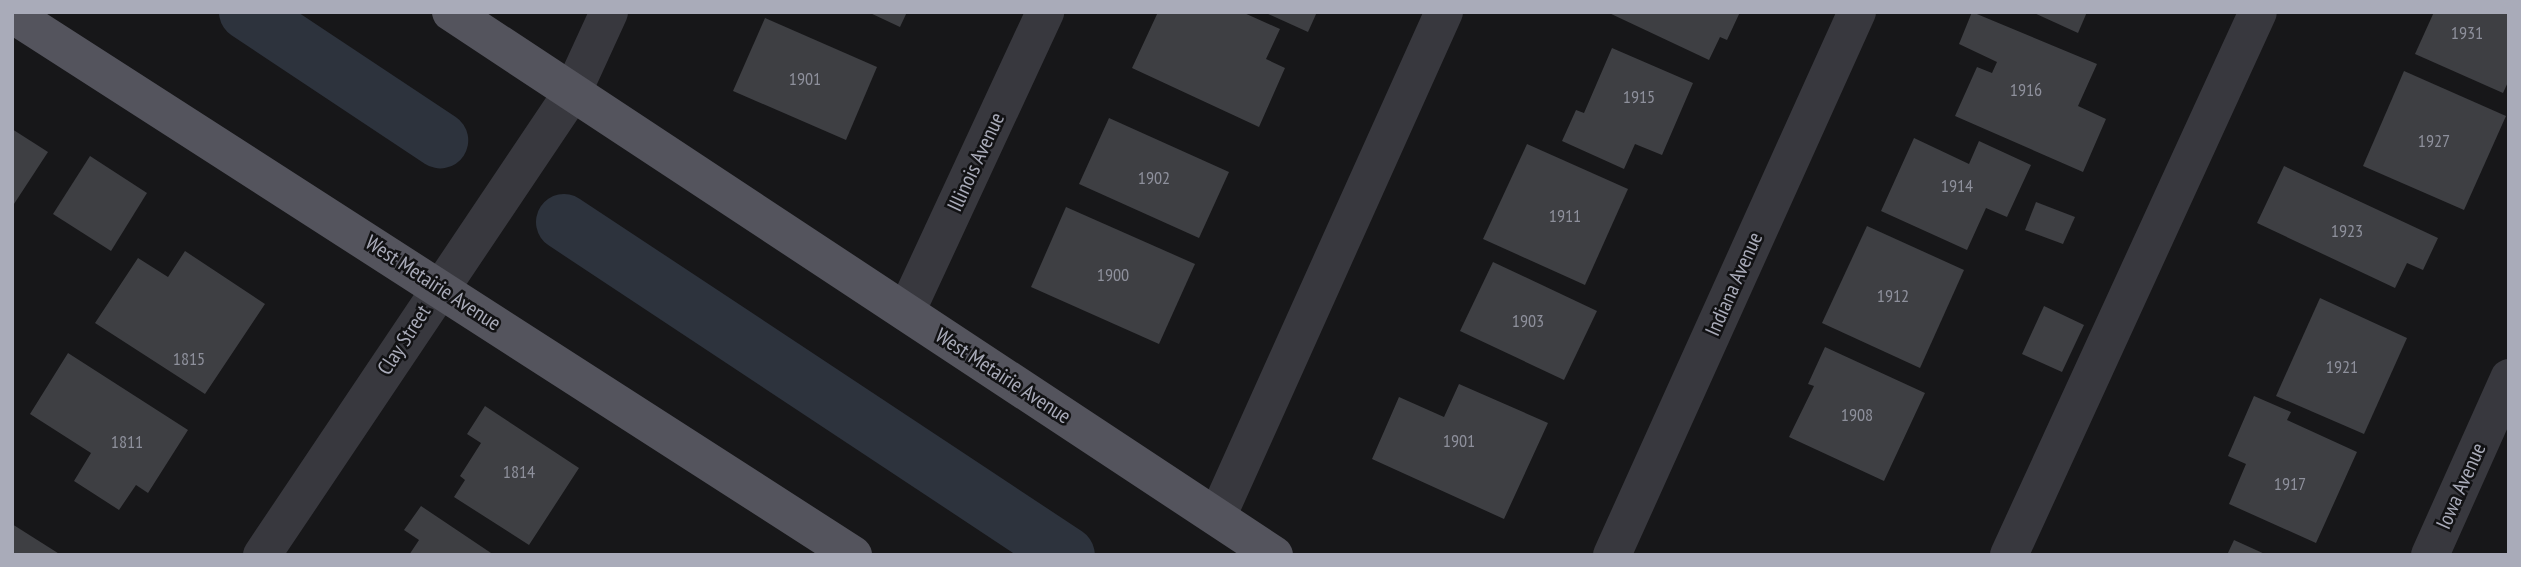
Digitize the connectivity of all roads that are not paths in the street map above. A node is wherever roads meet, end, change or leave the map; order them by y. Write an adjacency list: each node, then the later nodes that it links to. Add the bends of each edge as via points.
1 (451, 12): 8 (main road, West Metairie Avenue)
2 (609, 12): 8 (street, Clay Street)
3 (1045, 12): 10 (street, Illinois Avenue)
4 (1444, 12): 12 (street)
5 (1857, 12): 16 (street, Indiana Avenue)
6 (2258, 12): 17 (street)
7 (12, 14): 9 (main road, West Metairie Avenue)
8 (572, 93): 9 (street, Clay Street); 10 (main road, West Metairie Avenue)
9 (439, 286): 13 (street, Clay Street); 14 (main road, West Metairie Avenue)
10 (906, 312): 12 (main road, West Metairie Avenue)
11 (2509, 378): 18 (street, Iowa Avenue)
12 (1217, 517): 15 (main road, West Metairie Avenue)
13 (262, 555)
14 (853, 555)
15 (1274, 555)
16 (1612, 555)
17 (2009, 555)
18 (2430, 555)

